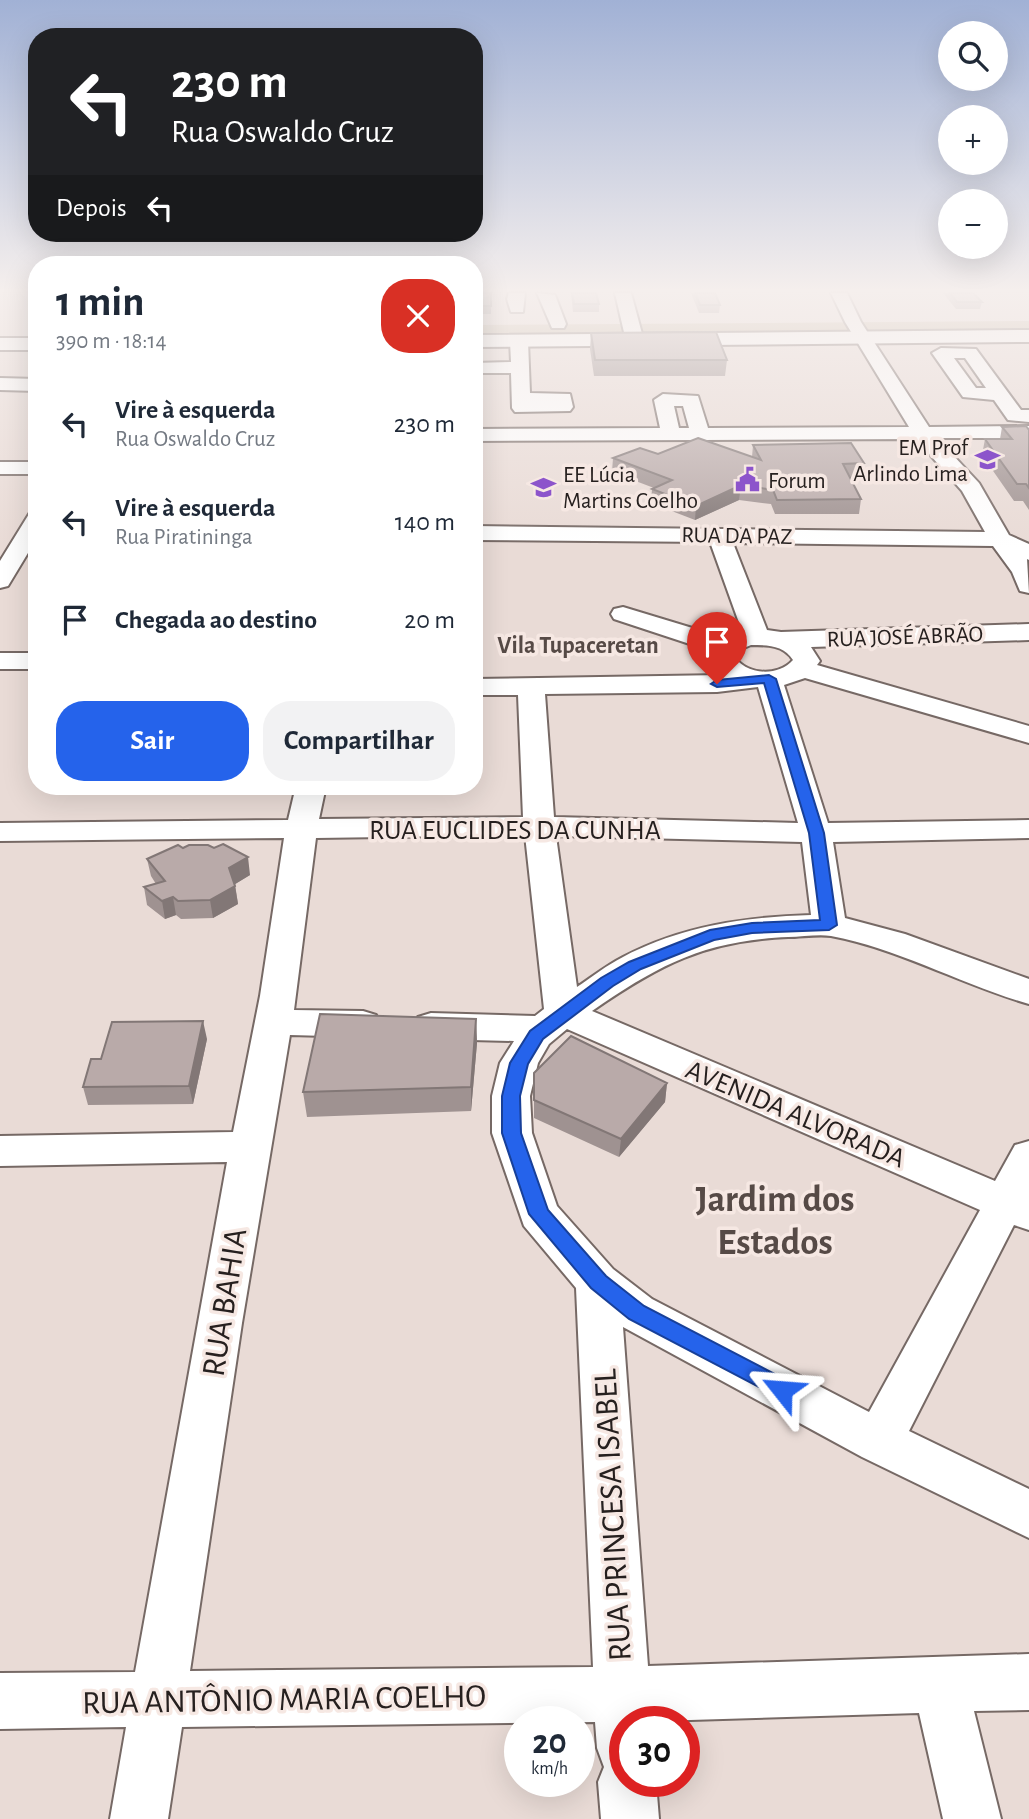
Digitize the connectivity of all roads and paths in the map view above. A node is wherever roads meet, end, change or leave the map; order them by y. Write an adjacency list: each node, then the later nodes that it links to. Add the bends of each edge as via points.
1 (521, 378): 9 (street)
2 (888, 378): 11 (street)
3 (959, 378): 7 (street, via 970,393)
4 (986, 378): 7 (street)
5 (0, 384): 6 (street)
6 (28, 385)
7 (994, 391): 8 (street); 10 (street, via 1015,416)
8 (1024, 395)
9 (521, 399)
10 (1029, 416)
11 (922, 432): 12 (street); 13 (street); 23 (street, via 971,488)
12 (1029, 432)
13 (700, 433): 14 (street); 14 (street, via 691,400 663,400)
14 (671, 434): 15 (street)
15 (483, 435)
16 (0, 468): 17 (street)
17 (28, 468)
18 (28, 532): 21 (street)
19 (483, 533): 20 (street, RUA DA PAZ)
20 (718, 534): 23 (street, RUA DA PAZ); 28 (street)
21 (0, 537)
22 (28, 539): 25 (street)
23 (1000, 539): 24 (street)
24 (1028, 571)
25 (0, 581)
26 (623, 614): 29 (street)
27 (1029, 632): 28 (street, RUA JOSÉ ABRÃO)
28 (769, 638): 29 (street, RUA JOSÉ ABRÃO, via 734,640); 32 (street, via 795,645 804,653 807,662)
29 (723, 646): 33 (street, via 721,662 743,676)
30 (0, 661): 31 (street)
31 (28, 661)
32 (803, 669): 33 (street, via 792,676); 36 (street)
33 (765, 679): 34 (street, via 717,684); 42 (street)
34 (531, 685): 35 (street); 38 (street)
35 (483, 687)
36 (1029, 735)
37 (309, 795): 39 (street, RUA BAHIA)
38 (539, 826): 39 (street, RUA EUCLIDES DA CUNHA); 42 (street, RUA EUCLIDES DA CUNHA); 45 (street)
39 (300, 828): 41 (street, RUA EUCLIDES DA CUNHA); 46 (street, RUA BAHIA)
40 (1029, 829): 42 (street, RUA EUCLIDES DA CUNHA)
41 (0, 832)
42 (816, 833): 43 (street)
43 (829, 925): 44 (street, via 893,942); 45 (street, via 710,935 635,965)
44 (1029, 992)
45 (553, 1021): 46 (street, AVENIDA ALVORADA); 50 (street, AVENIDA ALVORADA); 51 (street, via 537,1035 519,1063 511,1096 512,1133 539,1214)
46 (273, 1022): 47 (street, RUA BAHIA)
47 (248, 1147): 48 (street); 57 (street, RUA BAHIA)
48 (0, 1151)
49 (1029, 1156): 50 (street)
50 (1018, 1208): 52 (street)
51 (598, 1282): 52 (street, via 636,1312); 56 (street, RUA PRINCESA ISABEL)
52 (879, 1441): 53 (street)
53 (1029, 1514)
54 (1029, 1682): 55 (street, RUA ANTÔNIO MARIA COELHO)
55 (940, 1684): 56 (street, RUA ANTÔNIO MARIA COELHO); 63 (street)
56 (621, 1695): 57 (street, RUA ANTÔNIO MARIA COELHO); 59 (street, RUA PRINCESA ISABEL)
57 (159, 1698): 58 (street, RUA ANTÔNIO MARIA COELHO); 61 (street, RUA BAHIA)
58 (0, 1701)
59 (622, 1706)
60 (628, 1797): 62 (street)
61 (139, 1819)
62 (630, 1819)
63 (972, 1819)

